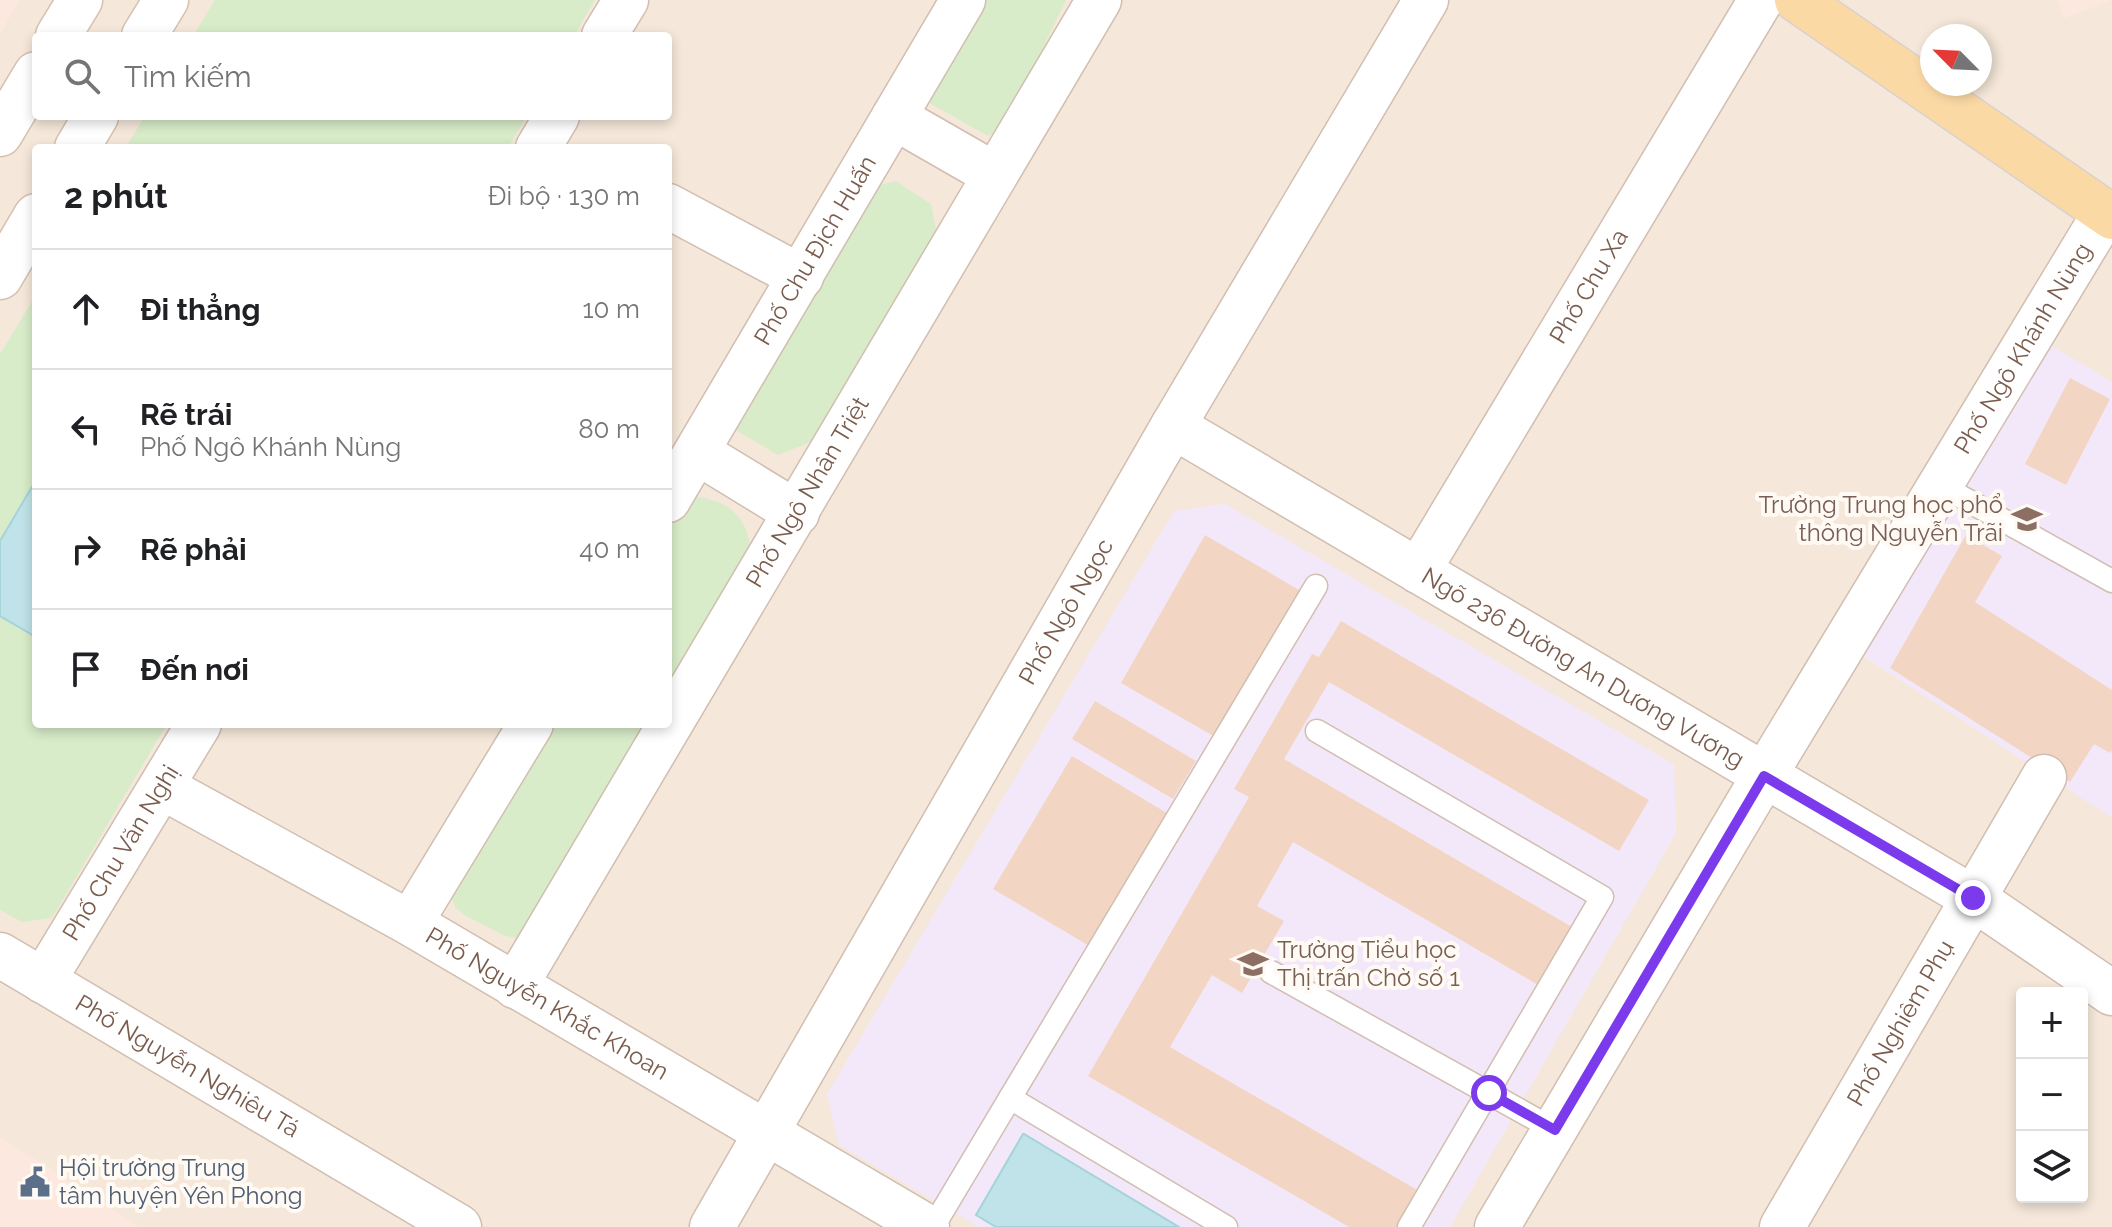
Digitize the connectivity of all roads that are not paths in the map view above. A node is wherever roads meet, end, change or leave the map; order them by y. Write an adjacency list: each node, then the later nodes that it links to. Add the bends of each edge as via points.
1 (80, 0): 9 (street)
2 (166, 0): 10 (street)
3 (626, 0): 11 (street)
4 (963, 0): 13 (street, Phố Chu Địch Huấn)
5 (1099, 0): 17 (street, Phố Ngô Nhân Triệt)
6 (1426, 0): 23 (street, Phố Ngô Ngọc)
7 (1761, 0): 28 (street, Phố Chu Xa)
8 (1797, 0): 19 (main road)
9 (60, 32)
10 (146, 32)
11 (606, 32)
12 (32, 81): 15 (street)
13 (894, 117): 17 (street); 22 (street, Phố Chu Địch Huấn)
14 (94, 120): 16 (street)
15 (0, 134)
16 (79, 144)
17 (995, 175): 27 (street, Phố Ngô Nhân Triệt)
18 (672, 208): 22 (street)
19 (2108, 215): 25 (street, Phố Ngô Khánh Nùng)
20 (32, 223): 21 (street)
21 (0, 277)
22 (801, 277): 24 (street, Phố Chu Địch Huấn)
23 (1173, 426): 28 (street, Ngõ 236 Đường An Dương Vương); 49 (street, Phố Ngô Ngọc)
24 (697, 452): 26 (street, Phố Chu Địch Huấn); 27 (street)
25 (1940, 485): 29 (lane); 36 (street, Phố Ngô Khánh Nùng)
26 (672, 493)
27 (797, 513): 31 (street, Phố Ngô Nhân Triệt)
28 (1418, 571): 36 (street, Ngõ 236 Đường An Dương Vương)
29 (2112, 581)
30 (1316, 586): 47 (lane)
31 (672, 723)
32 (197, 728): 38 (street, Phố Chu Văn Nghị)
33 (529, 728): 40 (street)
34 (669, 728): 44 (street, Phố Ngô Nhân Triệt)
35 (1317, 731): 46 (lane, via 1602,897)
36 (1764, 776): 39 (street, Ngõ 236 Đường An Dương Vương); 48 (street, Phố Ngô Khánh Nùng)
37 (2044, 777): 39 (street, Phố Nghiêm Phụ)
38 (162, 787): 40 (street, Phố Nguyễn Khắc Khoan); 43 (street, Phố Chu Văn Nghị)
39 (1973, 898): 45 (street, Ngõ 236 Đường An Dương Vương); 56 (street, Phố Nghiêm Phụ)
40 (410, 923): 44 (street, Phố Nguyễn Khắc Khoan)
41 (0, 955): 43 (street, Phố Nguyễn Nghiêu Tá)
42 (1271, 972): 46 (lane)
43 (43, 981): 50 (street, Phố Nguyễn Nghiêu Tá)
44 (515, 986): 49 (street, Phố Nguyễn Khắc Khoan)
45 (2112, 993)
46 (1489, 1093): 48 (lane); 54 (lane)
47 (1010, 1098): 52 (lane); 53 (lane)
48 (1555, 1130): 55 (street, Phố Ngô Khánh Nùng)
49 (766, 1131): 51 (street, Phố Ngô Ngọc); 52 (street, Phố Nguyễn Khắc Khoan)
50 (459, 1227)
51 (712, 1227)
52 (930, 1227)
53 (1226, 1227)
54 (1409, 1227)
55 (1497, 1227)
56 (1782, 1227)

